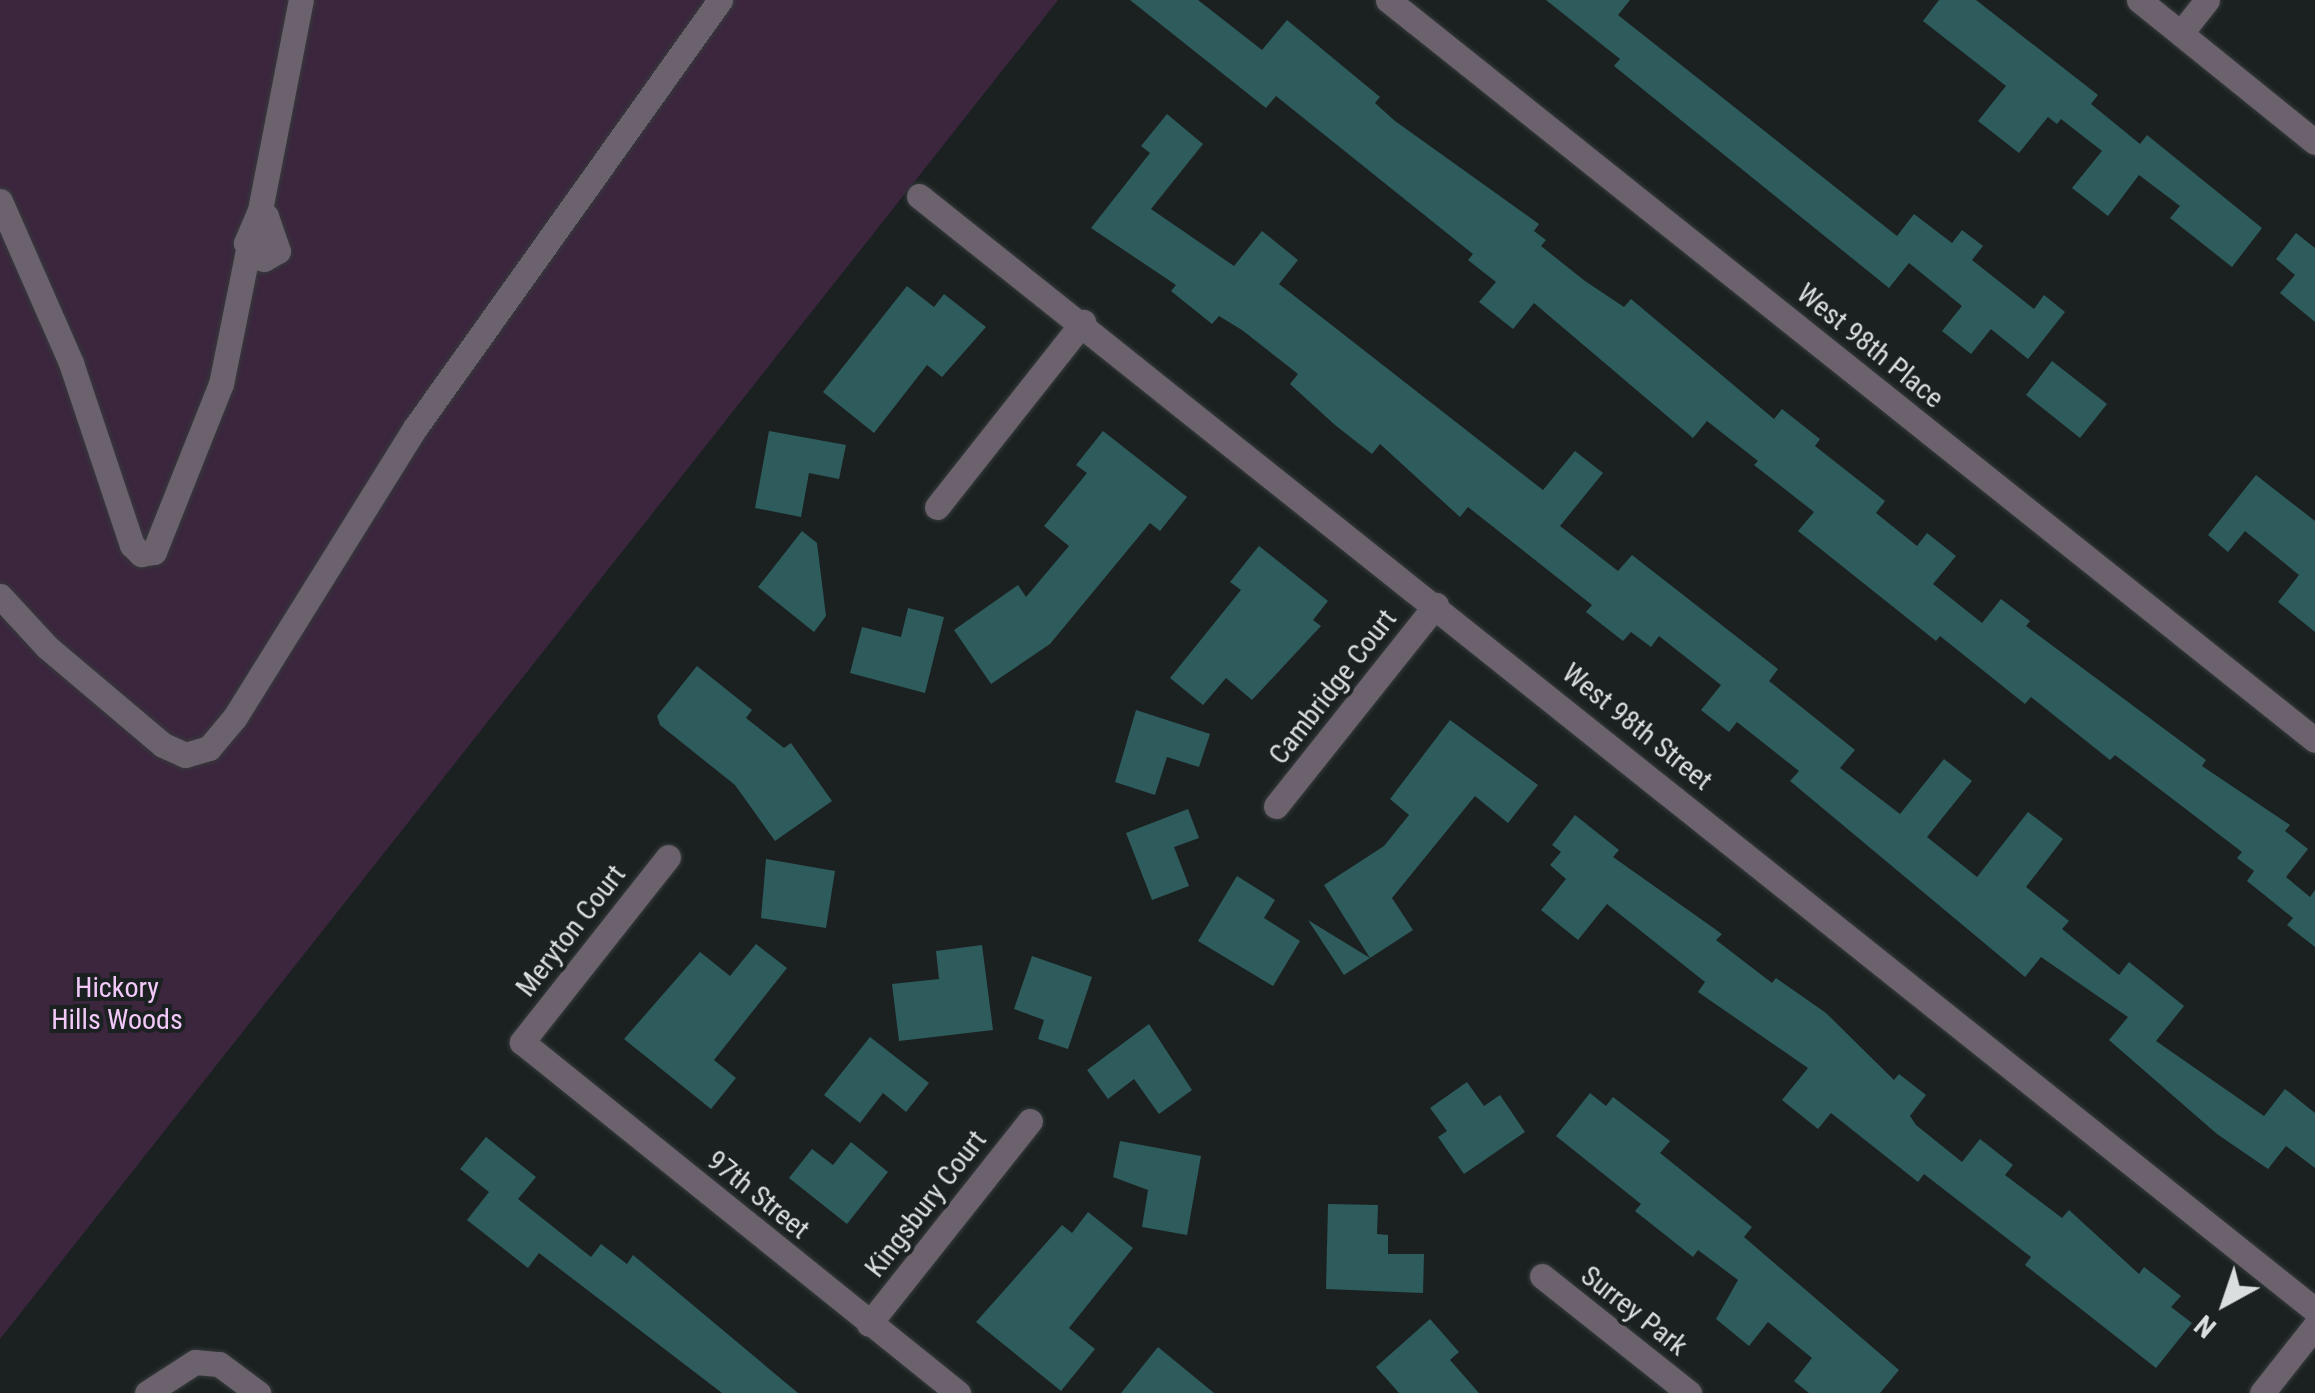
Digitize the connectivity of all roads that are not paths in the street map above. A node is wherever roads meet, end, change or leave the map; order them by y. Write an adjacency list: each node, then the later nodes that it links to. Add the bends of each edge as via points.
1 (301, 0): 9 (street, via 260,210 246,243 261,234 264,248 271,246 266,216 278,250 264,260 247,255 221,384 154,552 141,554 132,545 71,364)
2 (720, 0): 12 (street, via 415,428 234,718 208,748 185,755 163,745 47,647)
3 (1388, 0): 14 (street, West 98th Place)
4 (2140, 0): 6 (street)
5 (2207, 0): 6 (street)
6 (2180, 33): 7 (street)
7 (2315, 142)
8 (919, 196): 10 (street, West 98th Street)
9 (0, 200)
10 (1083, 322): 11 (street); 13 (street, West 98th Street)
11 (937, 508)
12 (0, 596)
13 (1436, 604): 15 (street, Cambridge Court); 20 (street, West 98th Street)
14 (2315, 740)
15 (1276, 806)
16 (668, 858): 17 (street, Meryton Court)
17 (522, 1042): 21 (street, 97th Street)
18 (1030, 1121): 21 (street, Kingsbury Court)
19 (1542, 1276): 26 (street, Surrey Park)
20 (2315, 1310)
21 (869, 1324): 25 (street, 97th Street)
22 (2315, 1326): 27 (street)
23 (148, 1393): 24 (street, via 196,1362 219,1364)
24 (258, 1393)
25 (958, 1393)
26 (1689, 1393)
27 (2262, 1393)

